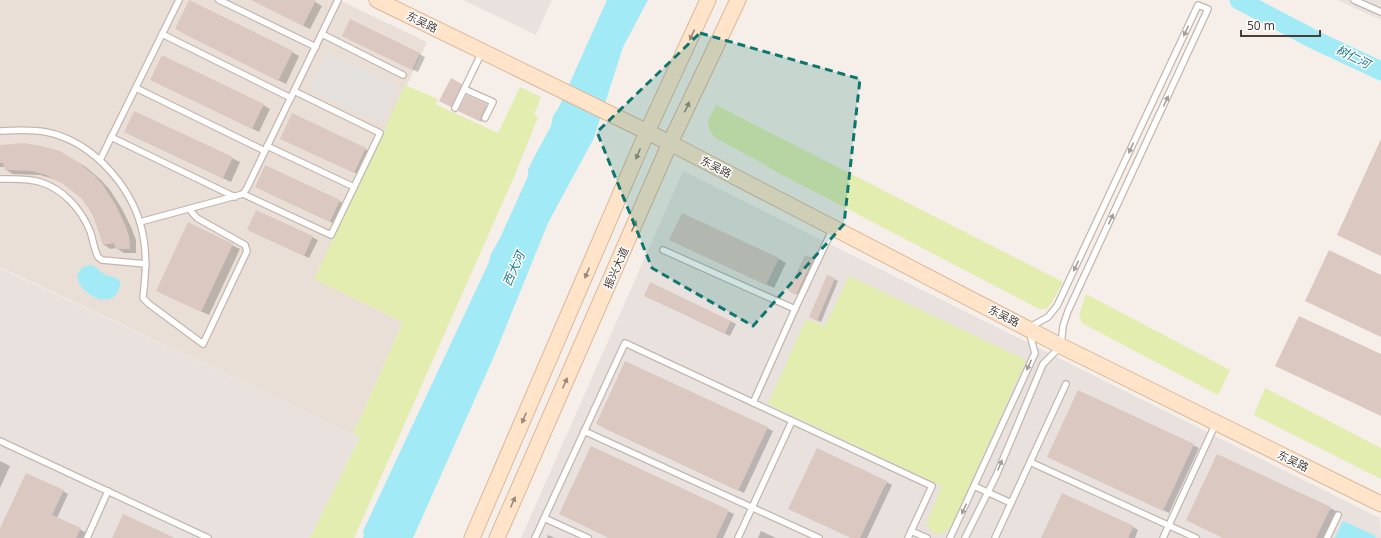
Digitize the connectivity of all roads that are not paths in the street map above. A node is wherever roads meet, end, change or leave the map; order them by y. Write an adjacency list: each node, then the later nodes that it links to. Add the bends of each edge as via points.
1 (179, 0): 11 (lane)
2 (218, 0): 13 (lane)
3 (338, 0): 12 (lane)
4 (377, 0): 14 (main road, 东吴路)
5 (708, 0): 23 (main road, one-way to 23)
6 (738, 0): 25 (main road, 振兴大道, one-way to 6)
7 (1354, 0): 9 (lane)
8 (1372, 0): 9 (lane)
9 (1368, 7): 10 (lane)
10 (1381, 12)
11 (162, 34): 16 (lane); 19 (lane)
12 (322, 34): 13 (lane); 15 (lane)
13 (316, 47): 18 (lane)
14 (482, 51): 17 (lane); 23 (main road, 东吴路)
15 (403, 75)
16 (136, 88): 24 (lane); 26 (lane)
17 (464, 89): 20 (lane); 21 (lane, via 493,102)
18 (294, 91): 19 (lane); 29 (lane, via 380,132)
19 (291, 98): 26 (lane)
20 (455, 108)
21 (485, 118)
22 (0, 131): 27 (lane, via 22,129 46,132 87,149)
23 (647, 132): 25 (main road, 东吴路); 59 (main road, one-way to 59)
24 (111, 137): 27 (lane); 31 (lane)
25 (670, 143): 34 (main road, 东吴路); 60 (main road, 振兴大道, one-way to 25)
26 (266, 149): 29 (lane); 30 (lane)
27 (100, 160): 33 (lane, via 123,188)
28 (0, 179): 36 (lane, via 40,182 72,202 82,214 90,231 98,258)
29 (354, 187): 30 (lane, via 331,235)
30 (243, 194): 31 (lane)
31 (235, 197): 32 (lane)
32 (189, 209): 33 (lane); 36 (lane, via 197,218 245,245 247,251 203,344 143,298)
33 (140, 222): 36 (lane)
34 (833, 228): 37 (lane); 38 (main road, 东吴路)
35 (664, 250): 37 (lane)
36 (146, 264)
37 (796, 309): 41 (lane)
38 (1028, 328): 39 (main road, 东吴路); 39 (lane, one-way to 38, via 1068,311 1208,9 1198,5 1057,306 1048,317); 47 (lane, one-way to 47, via 1035,353)
39 (1061, 346): 43 (main road, 东吴路); 49 (lane, one-way to 39, via 1044,364)
40 (1066, 384): 46 (lane)
41 (753, 403): 42 (lane); 44 (lane, via 625,343)
42 (792, 421): 52 (lane); 56 (lane, via 932,486)
43 (1216, 423): 51 (main road, 东吴路); 55 (lane)
44 (584, 431): 52 (lane); 54 (lane)
45 (0, 441): 48 (lane)
46 (1030, 462): 50 (lane); 55 (lane)
47 (974, 486): 49 (lane); 67 (lane, one-way to 67)
48 (108, 492): 57 (lane); 58 (lane)
49 (988, 492): 50 (lane); 68 (lane)
50 (1011, 503): 69 (lane)
51 (1381, 504)
52 (752, 507): 63 (lane); 64 (lane)
53 (1338, 515): 72 (lane)
54 (544, 518): 61 (lane); 62 (lane)
55 (1169, 526): 70 (lane); 71 (lane)
56 (912, 531): 65 (lane); 66 (lane)
57 (87, 538)
58 (208, 538)
59 (472, 538)
60 (497, 538)
61 (535, 538)
62 (588, 538)
63 (738, 538)
64 (819, 538)
65 (908, 538)
66 (927, 538)
67 (950, 538)
68 (965, 538)
69 (995, 538)
70 (1163, 538)
71 (1196, 538)
72 (1327, 538)

